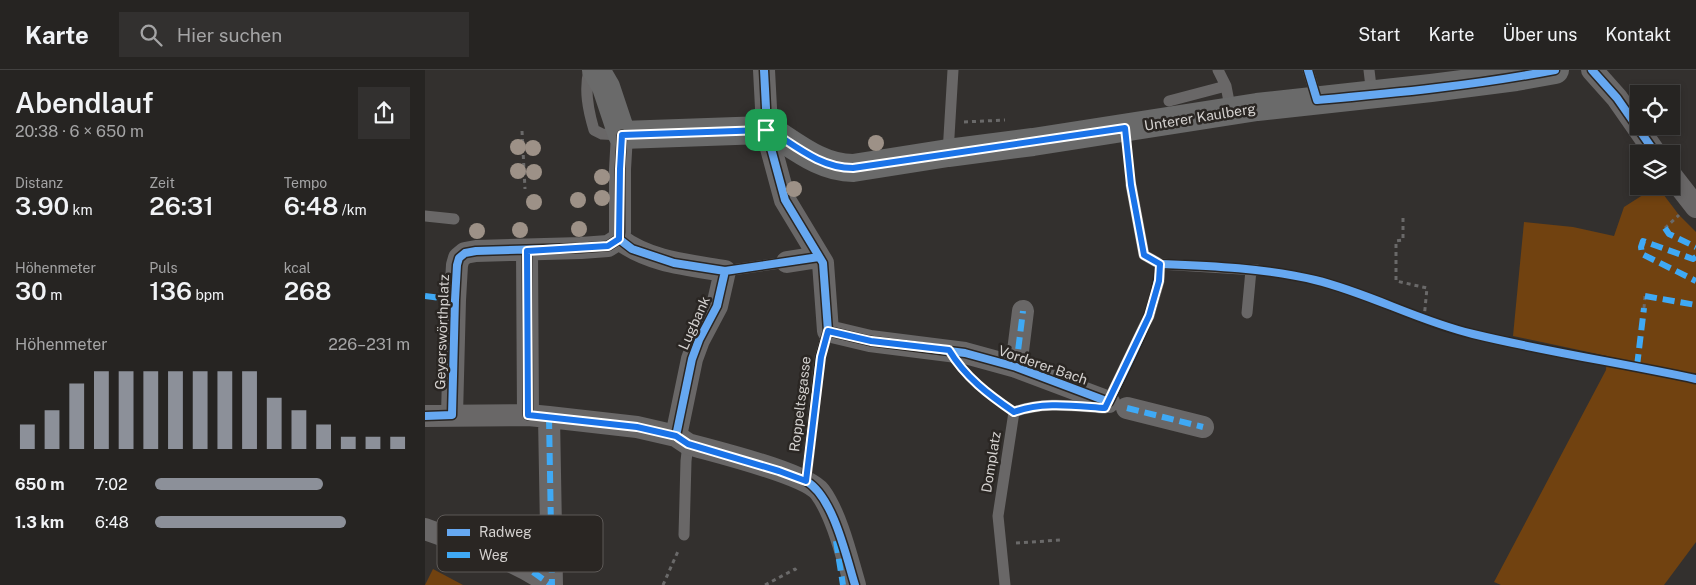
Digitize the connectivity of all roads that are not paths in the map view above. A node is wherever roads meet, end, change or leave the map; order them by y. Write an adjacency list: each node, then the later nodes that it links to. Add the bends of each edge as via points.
1 (589, 70): 15 (lane, via 586,83 594,130 602,134)
2 (596, 70): 15 (street, via 606,87)
3 (764, 70): 14 (street)
4 (953, 70): 17 (lane)
5 (1218, 70): 11 (lane)
6 (1308, 70): 12 (lane)
7 (1555, 70): 9 (street, Unterer Kaulberg)
8 (1592, 70): 16 (street, via 1617,98)
9 (1516, 74): 10 (street, Unterer Kaulberg)
10 (1370, 82): 12 (street, Unterer Kaulberg)
11 (1229, 99): 12 (street, Unterer Kaulberg); 13 (lane); 17 (street, Unterer Kaulberg, via 1125,128)
12 (1317, 100)
13 (1169, 101)
14 (766, 130): 15 (street); 17 (street, Unterer Kaulberg, via 816,160 842,168); 25 (street, via 785,200)
15 (622, 135): 23 (street)
16 (1650, 145)
17 (948, 153)
18 (1131, 185): 27 (lane, via 1144,255)
19 (1680, 187): 20 (street)
20 (1696, 207)
21 (425, 216): 22 (lane)
22 (454, 219)
23 (619, 239): 24 (street, via 608,246); 28 (street, via 632,249 674,263)
24 (527, 251): 34 (street, Geyerswörthplatz, via 476,251 459,258); 36 (street)
25 (821, 260): 26 (street); 31 (street)
26 (787, 262): 28 (lane)
27 (1160, 264): 30 (lane, via 1254,270); 33 (lane, via 1159,281 1149,316)
28 (725, 271): 38 (street, Lugbank, via 717,306 692,359)
29 (1023, 310): 32 (street, Vorderer Bach)
30 (1247, 313)
31 (828, 331): 32 (street, Vorderer Bach, via 871,341 949,350); 39 (lane, Roppeltsgasse, via 821,357)
32 (1016, 367): 33 (street, Vorderer Bach)
33 (1118, 405): 37 (street, Vorderer Bach); 48 (lane, Domplatz, via 1105,408 1036,406 1014,412 997,516)
34 (452, 415): 35 (street); 36 (street)
35 (425, 416)
36 (538, 416): 38 (street, via 637,427); 40 (street)
37 (1203, 427)
38 (682, 440): 39 (street); 43 (lane, via 686,461)
39 (806, 481): 47 (street, via 820,493 829,508)
40 (546, 515)
41 (425, 528): 42 (street)
42 (437, 533)
43 (684, 535)
44 (533, 572): 46 (street)
45 (551, 572): 46 (street)
46 (552, 585)
47 (855, 585)
48 (1005, 585)

